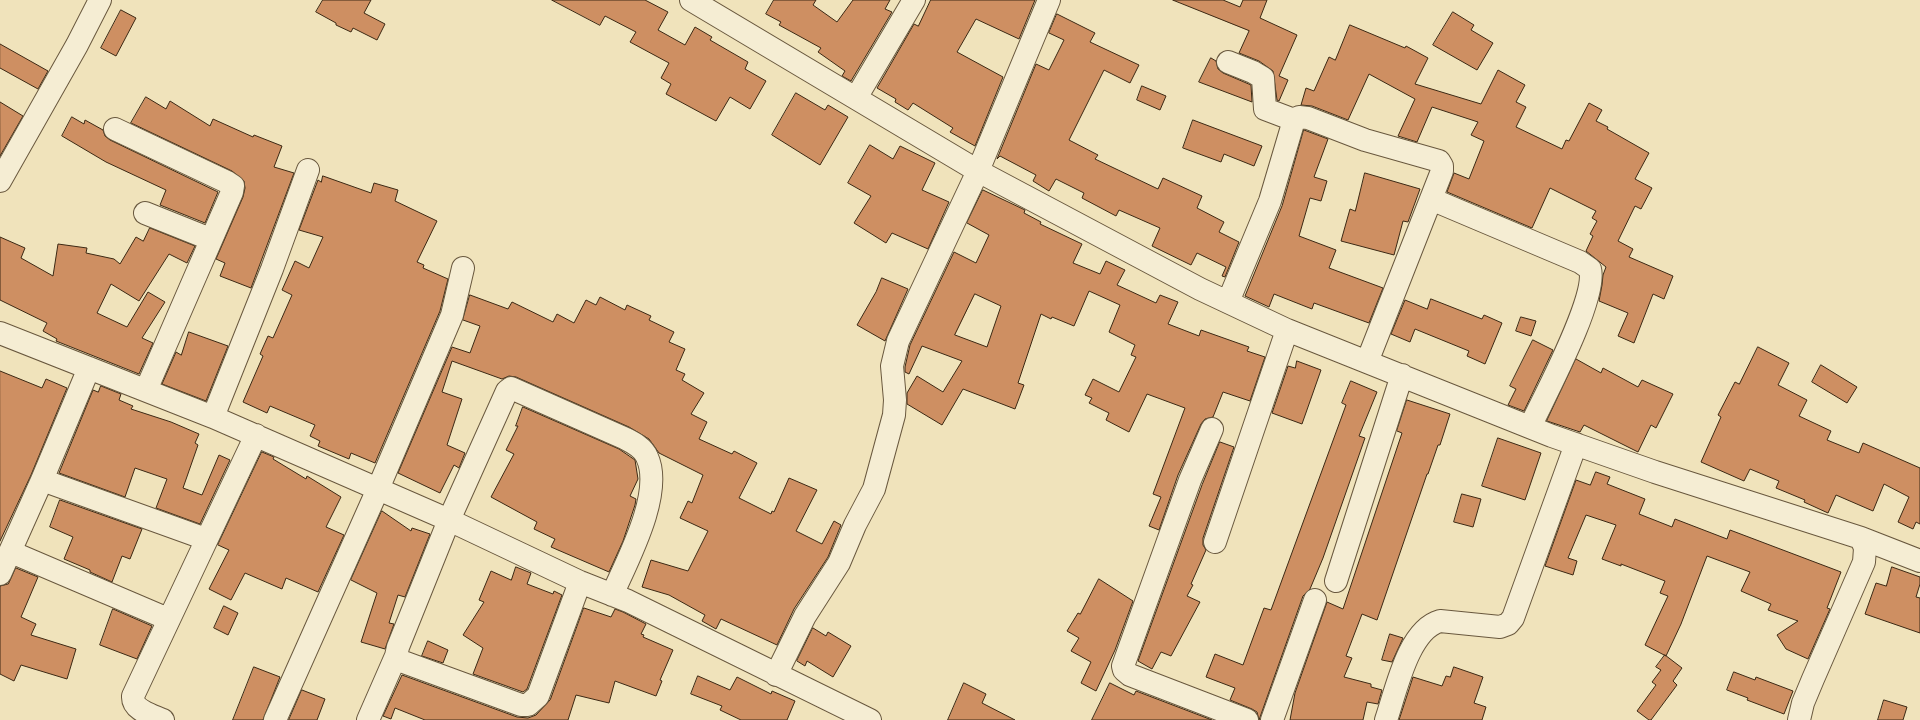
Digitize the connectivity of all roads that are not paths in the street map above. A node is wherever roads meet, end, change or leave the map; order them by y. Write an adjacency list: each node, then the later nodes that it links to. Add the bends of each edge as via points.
1 (100, 0): 11 (street)
2 (690, 0): 6 (street)
3 (914, 0): 6 (street)
4 (1049, 0): 10 (street)
5 (1228, 62): 7 (street, via 1263,78 1265,109)
6 (856, 98): 10 (street)
7 (1294, 120): 12 (street, via 1299,117 1308,118 1364,140 1439,161 1442,171); 16 (street, via 1270,201)
8 (115, 128): 14 (street, via 232,186 232,192)
9 (308, 170): 23 (street)
10 (978, 171): 16 (street); 43 (street, via 894,354 894,415 874,489 839,563 805,616)
11 (0, 181)
12 (1431, 199): 19 (street); 24 (street, via 1580,262 1590,269 1591,284 1584,309)
13 (145, 213): 14 (street)
14 (210, 240): 22 (street)
15 (463, 268): 29 (street, via 452,314)
16 (1228, 302): 17 (street)
17 (1287, 330): 19 (street); 33 (street)
18 (0, 333): 20 (street)
19 (1367, 362): 21 (street)
20 (89, 368): 22 (street); 28 (street)
21 (1402, 375): 24 (street); 37 (street)
22 (146, 390): 23 (street)
23 (213, 417): 26 (street)
24 (1530, 427): 27 (street)
25 (1212, 429): 48 (street, via 1190,480 1123,666 1130,675)
26 (256, 435): 29 (street); 32 (street)
27 (1576, 444): 31 (street); 50 (street, via 1513,618 1508,624 1500,627 1440,621 1433,623 1421,633 1410,650)
28 (42, 480): 32 (street); 34 (street)
29 (378, 489): 30 (street); 45 (street)
30 (449, 520): 38 (street); 39 (street, via 506,390 511,388 624,438 635,444 647,456 651,476 650,493 639,533); 42 (street)
31 (1861, 538): 35 (street); 51 (street, via 1865,548 1864,562 1813,679)
32 (206, 539): 41 (street)
33 (1215, 542)
34 (11, 552): 36 (street); 41 (street)
35 (1920, 561)
36 (0, 574)
37 (1336, 581)
38 (580, 582): 39 (street); 42 (street, via 538,696 528,705 521,705 402,662)
39 (612, 594): 43 (street)
40 (1315, 600): 49 (street)
41 (168, 619): 44 (street, via 132,702)
42 (396, 656): 46 (street)
43 (776, 675): 47 (street)
44 (163, 720)
45 (275, 720)
46 (368, 720)
47 (870, 720)
48 (1247, 720)
49 (1272, 720)
50 (1386, 720)
51 (1799, 720)

